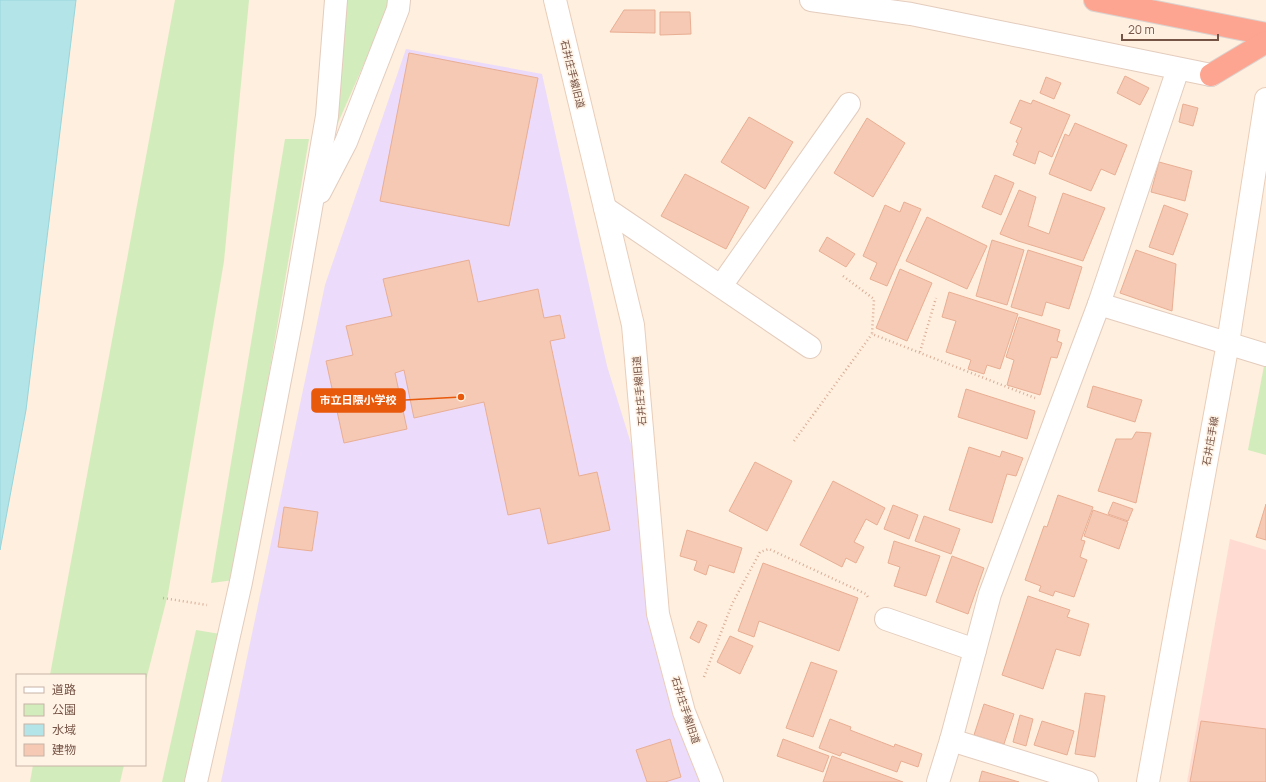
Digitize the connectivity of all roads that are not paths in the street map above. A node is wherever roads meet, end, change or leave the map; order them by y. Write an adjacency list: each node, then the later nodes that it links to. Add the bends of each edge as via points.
1 (336, 0): 13 (street, via 327,116)
2 (399, 0): 13 (street, via 398,9 346,142)
3 (554, 0): 12 (street, 石井庄手線旧道)
4 (811, 0): 8 (street, via 911,14)
5 (1095, 0): 6 (highway)
6 (1266, 34)
7 (1266, 42): 9 (highway)
8 (1178, 69): 9 (street); 15 (street)
9 (1211, 76)
10 (1266, 99): 16 (street, 石井庄手線)
11 (849, 104): 14 (street)
12 (605, 208): 14 (street); 23 (street, 石井庄手線旧道, via 633,325 658,614 684,712)
13 (310, 209): 22 (street, via 292,317 235,610)
14 (721, 286): 17 (street)
15 (1099, 304): 16 (street); 20 (street, via 990,594)
16 (1228, 344): 18 (street); 26 (street, 石井庄手線)
17 (810, 346)
18 (1266, 355)
19 (886, 619): 20 (street)
20 (975, 650): 21 (street)
21 (951, 740): 24 (street); 25 (street)
22 (196, 782)
23 (712, 782)
24 (938, 782)
25 (1087, 782)
26 (1148, 782)

